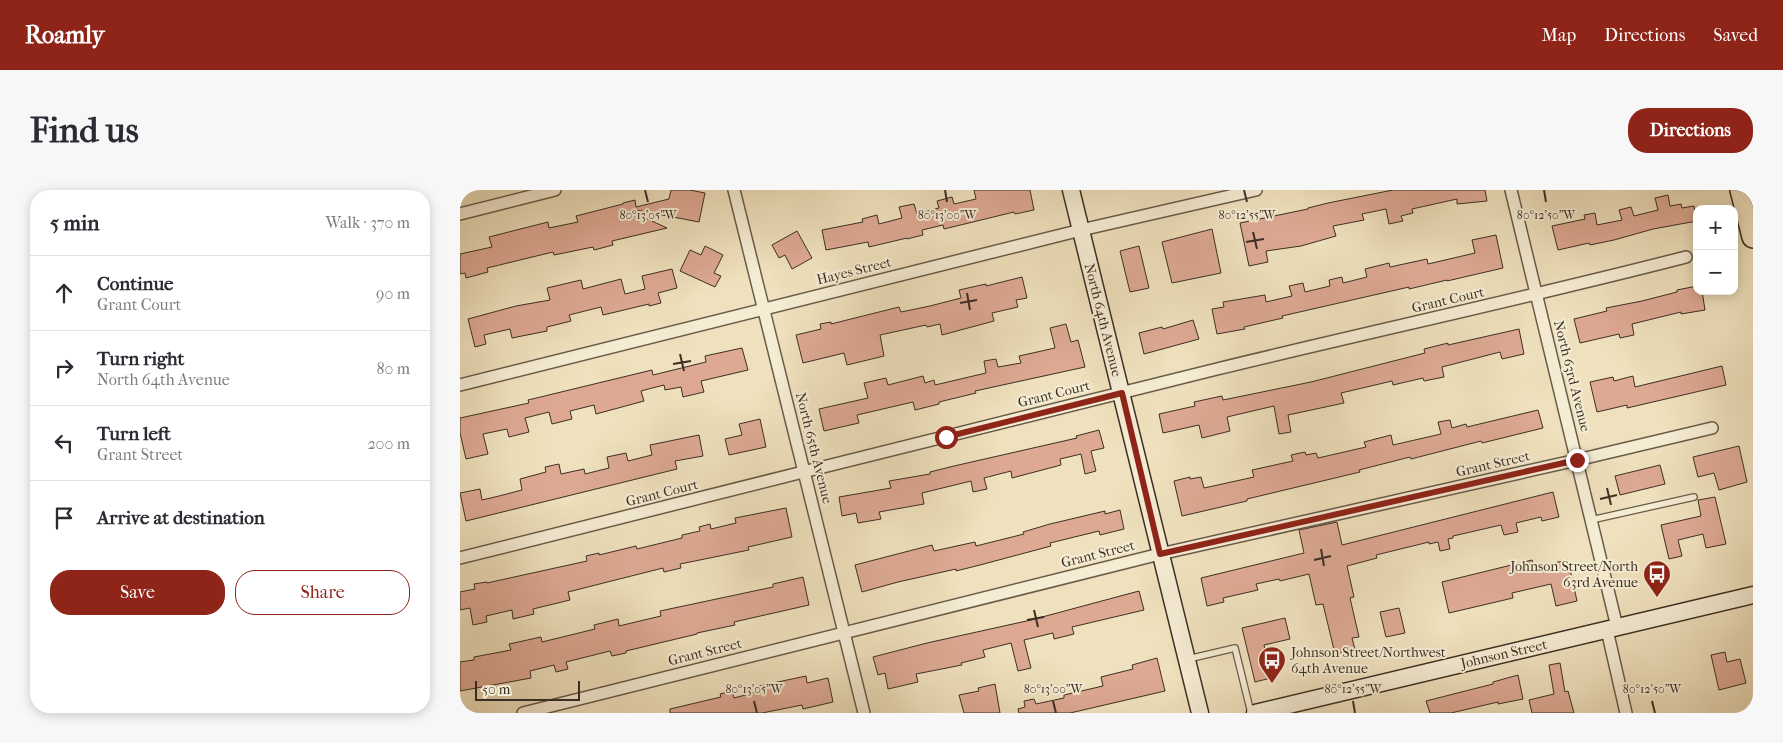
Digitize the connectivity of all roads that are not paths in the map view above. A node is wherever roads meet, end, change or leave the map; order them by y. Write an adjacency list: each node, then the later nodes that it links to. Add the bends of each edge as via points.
1 (555, 190): 7 (street)
2 (734, 190): 12 (street, North 65th Avenue)
3 (1071, 190): 8 (street, North 64th Avenue)
4 (1256, 190): 8 (street, Hayes Street)
5 (1511, 190): 11 (street, North 63rd Avenue)
6 (1741, 190): 9 (highway)
7 (460, 214)
8 (1081, 230): 12 (street, Hayes Street); 14 (street, North 64th Avenue)
9 (1753, 237)
10 (1686, 257): 11 (street, Grant Court)
11 (1536, 295): 14 (street, Grant Court); 16 (street, North 63rd Avenue)
12 (764, 309): 13 (street, Hayes Street); 17 (street, North 65th Avenue)
13 (460, 385)
14 (1122, 393): 17 (street, Grant Court); 20 (street, North 64th Avenue)
15 (1712, 428): 16 (street, Grant Street)
16 (1577, 460): 19 (street, North 63rd Avenue); 20 (street, Grant Street)
17 (804, 472): 21 (street, Grant Court); 24 (street, North 65th Avenue)
18 (1694, 496): 19 (lane)
19 (1591, 520): 23 (street, North 63rd Avenue)
20 (1160, 554): 24 (street, Grant Street); 25 (street, North 64th Avenue)
21 (460, 558)
22 (1753, 595): 23 (street, Johnson Street)
23 (1612, 629): 30 (street, Johnson Street); 31 (street, North 63rd Avenue)
24 (844, 632): 26 (street, Grant Street); 27 (street, North 65th Avenue)
25 (1186, 659): 28 (street, North 64th Avenue); 29 (lane, via 1234,648)
26 (523, 713)
27 (864, 713)
28 (1200, 713)
29 (1251, 713)
30 (1255, 713)
31 (1626, 713)

